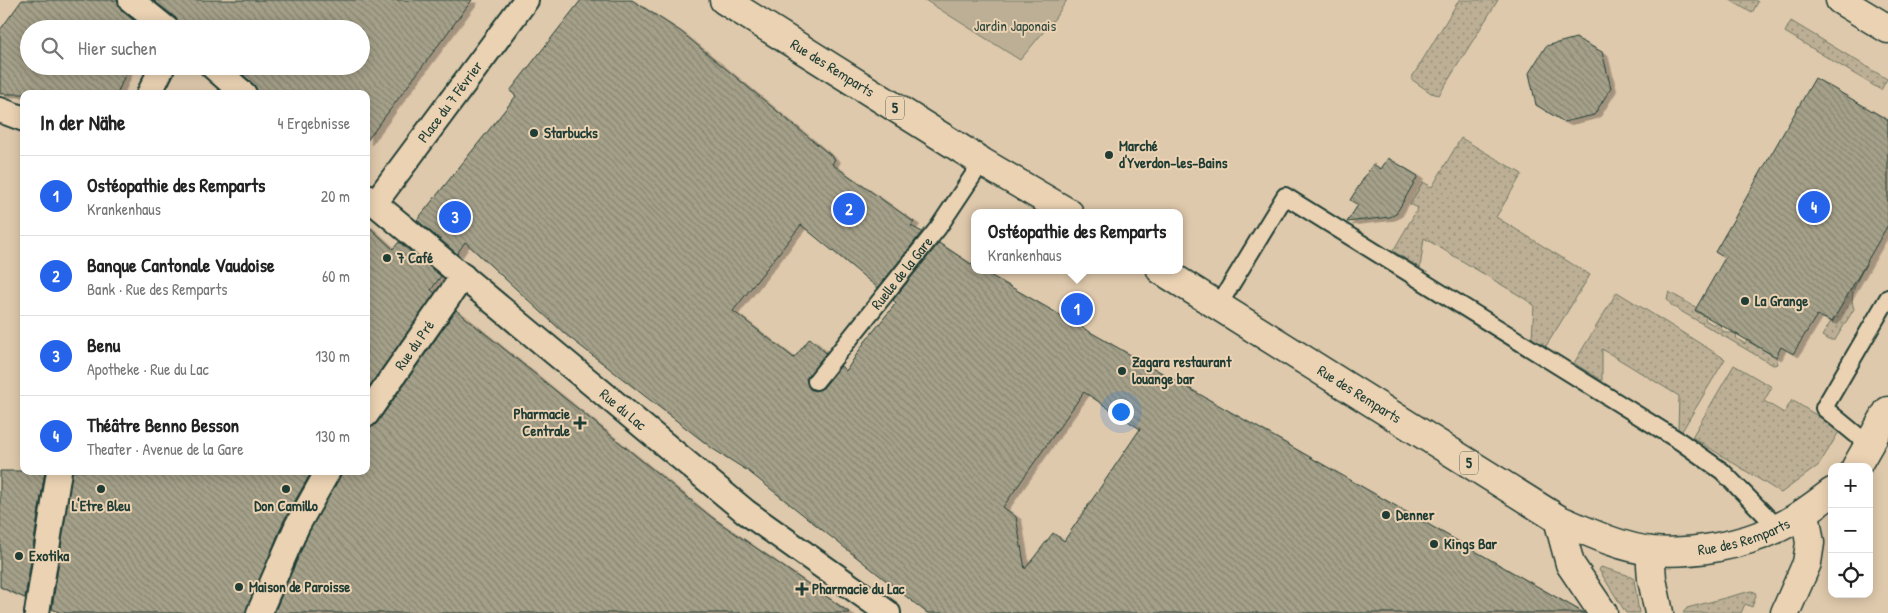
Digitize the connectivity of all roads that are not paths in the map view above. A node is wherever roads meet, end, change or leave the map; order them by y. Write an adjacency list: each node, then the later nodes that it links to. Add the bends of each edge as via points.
1 (132, 0): 5 (street)
2 (526, 0): 14 (street, Place du 7 Février)
3 (724, 0): 13 (main road, Rue des Remparts / 5)
4 (1840, 0): 6 (main road)
5 (156, 20)
6 (1888, 29)
7 (158, 75): 9 (street)
8 (222, 75): 10 (street)
9 (150, 90)
10 (239, 90)
11 (0, 110): 12 (street)
12 (20, 118)
13 (982, 162): 15 (main road, Rue des Remparts / 5); 20 (lane, Ruelle de la Gare, via 938,228)
14 (370, 200): 17 (street, Rue du Lac)
15 (1062, 209)
16 (1167, 274): 19 (main road, Rue des Remparts / 5)
17 (463, 276): 21 (street, Rue du Pré); 33 (street, Rue du Lac, via 746,512)
18 (1888, 298): 23 (lane, via 1824,408)
19 (1218, 306): 28 (main road, Rue des Remparts / 5); 29 (lane, via 1284,196 1680,442 1722,471)
20 (816, 381)
21 (370, 409)
22 (1888, 411): 23 (main road)
23 (1863, 456)
24 (58, 475): 31 (street)
25 (326, 475): 32 (street, via 297,526)
26 (1828, 495): 27 (main road, 5)
27 (1804, 513): 29 (main road, Rue des Remparts / 5); 36 (main road, via 1810,543 1807,563)
28 (1558, 519): 30 (main road, Rue des Remparts / 5, via 1604,538); 34 (main road, via 1570,564)
29 (1778, 528): 30 (main road, Rue des Remparts / 5, via 1720,547)
30 (1650, 551): 35 (main road)
31 (37, 613)
32 (258, 613)
33 (888, 613)
34 (1603, 613)
35 (1658, 613)
36 (1785, 613)

